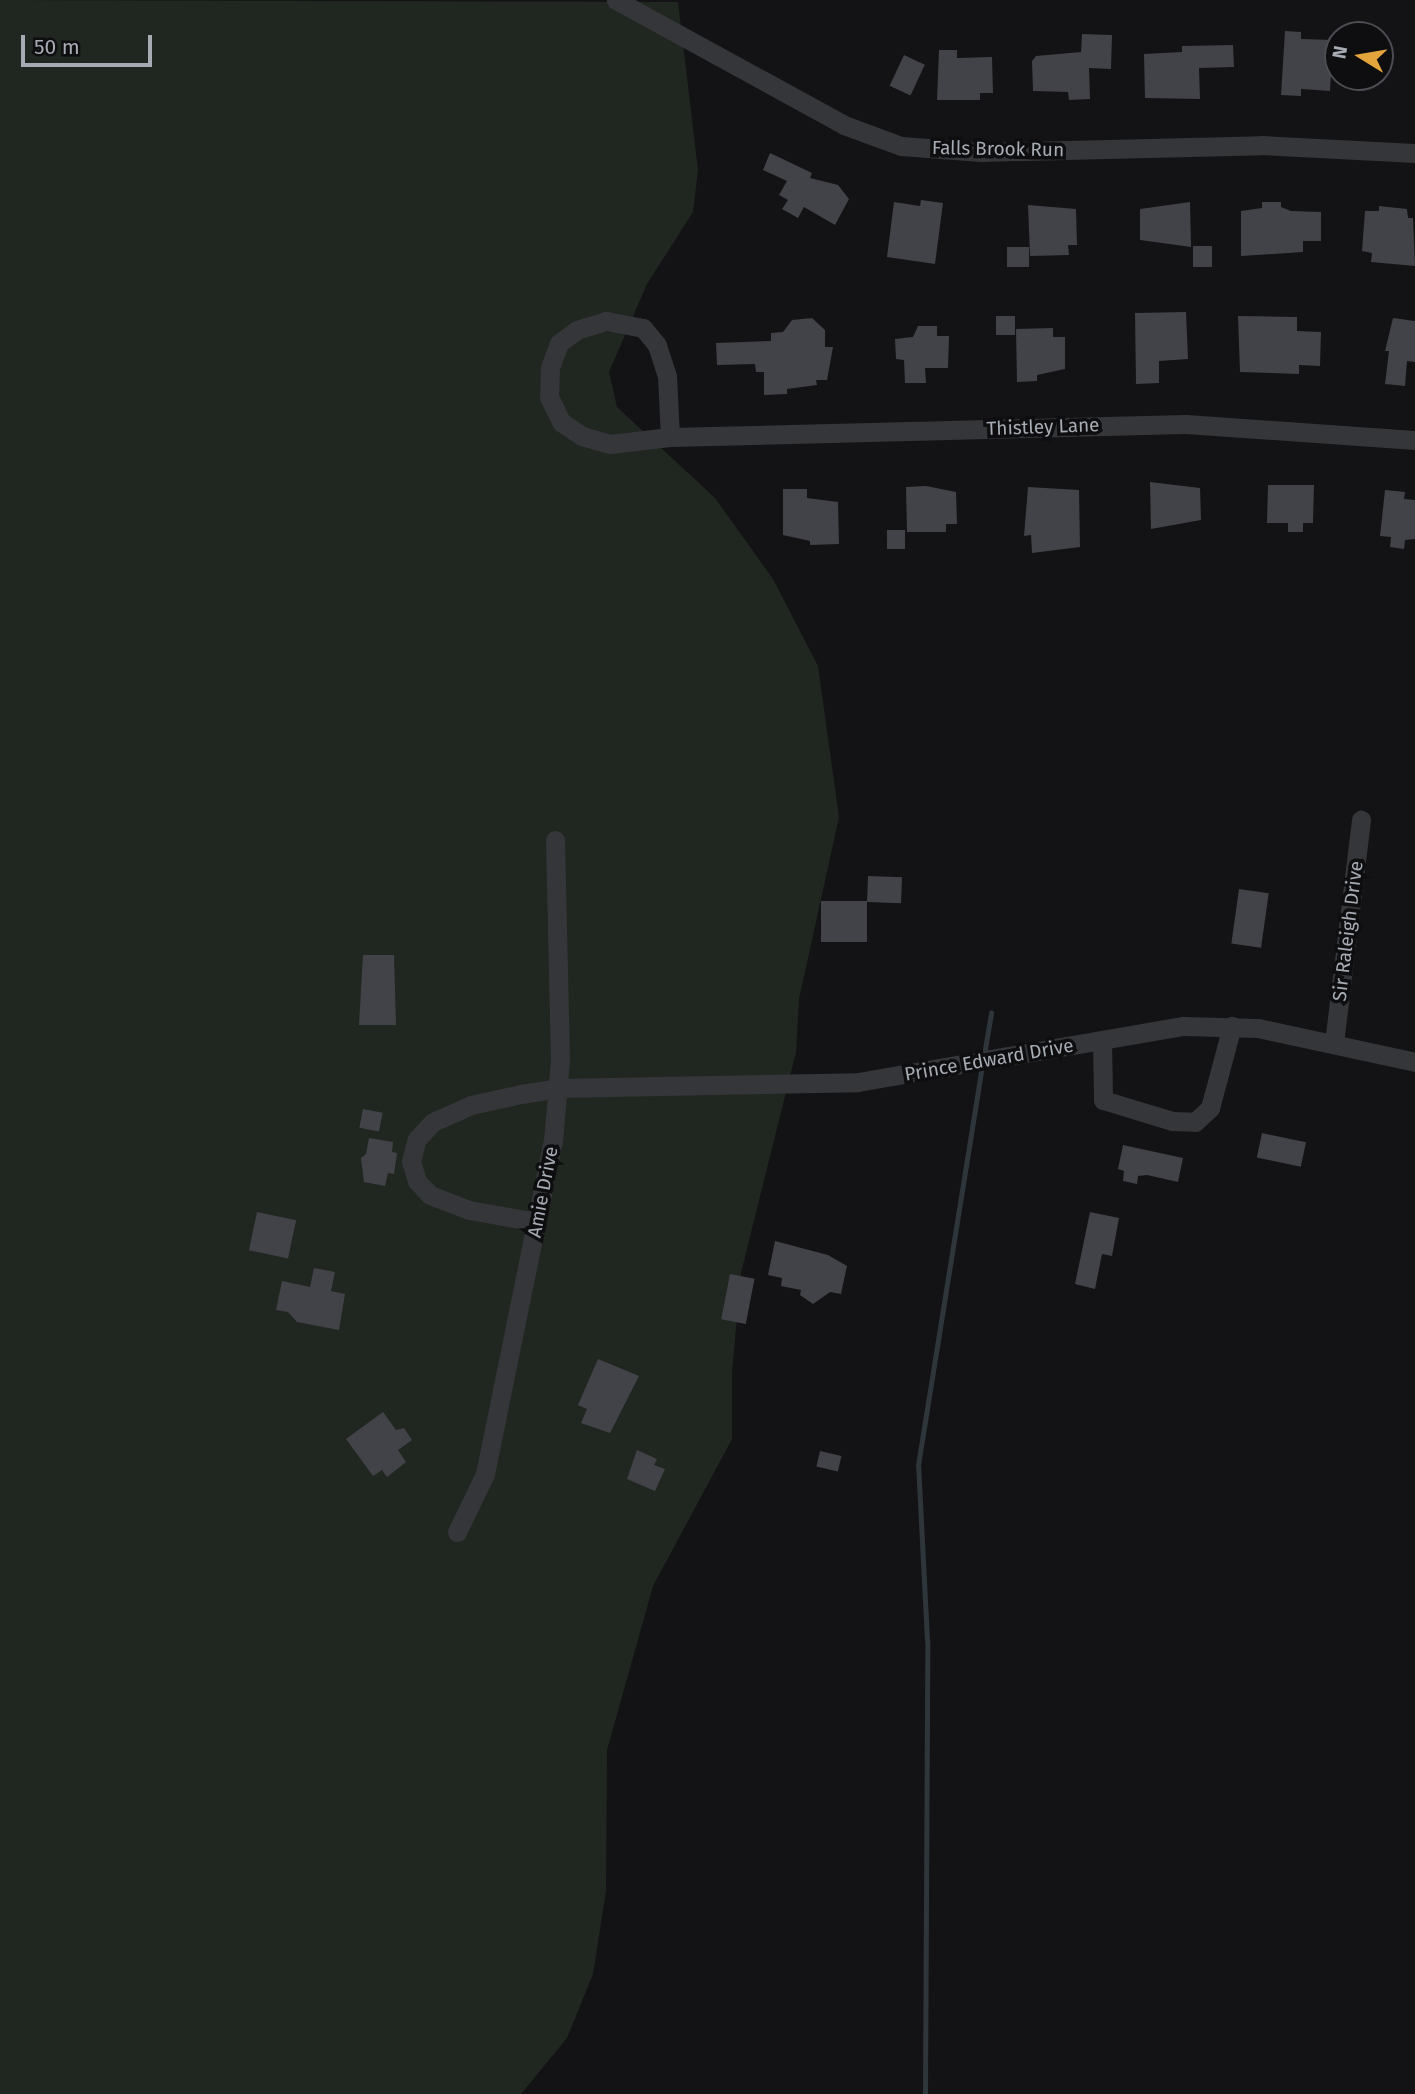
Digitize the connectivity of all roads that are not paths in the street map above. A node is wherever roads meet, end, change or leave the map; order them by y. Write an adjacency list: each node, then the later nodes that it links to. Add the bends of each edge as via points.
1 (616, 0): 2 (street, Falls Brook Run, via 844,125 901,146 981,152 1262,145)
2 (1415, 153)
3 (670, 438): 3 (street, Thistley Lane, via 667,376 657,345 643,328 606,321 577,330 559,342 550,368 549,397 561,422 582,436 610,443); 4 (street, Thistley Lane, via 1186,424)
4 (1415, 440)
5 (1361, 820): 9 (street, Sir Raleigh Drive)
6 (555, 840): 11 (street, Amie Drive)
7 (1232, 1026): 8 (street, Prince Edward Drive, via 1183,1026); 8 (street, via 1210,1108 1195,1122 1172,1121 1103,1100); 9 (street, Prince Edward Drive)
8 (1102, 1040): 11 (street, Prince Edward Drive, via 847,1083)
9 (1334, 1043): 10 (street, Prince Edward Drive)
10 (1415, 1062)
11 (559, 1088): 12 (street, Amie Drive); 12 (street, Prince Edward Drive, via 471,1105 433,1122 417,1139 411,1161 417,1181 430,1195 469,1210)
12 (537, 1222): 13 (street, Amie Drive, via 485,1474)
13 (457, 1532)

